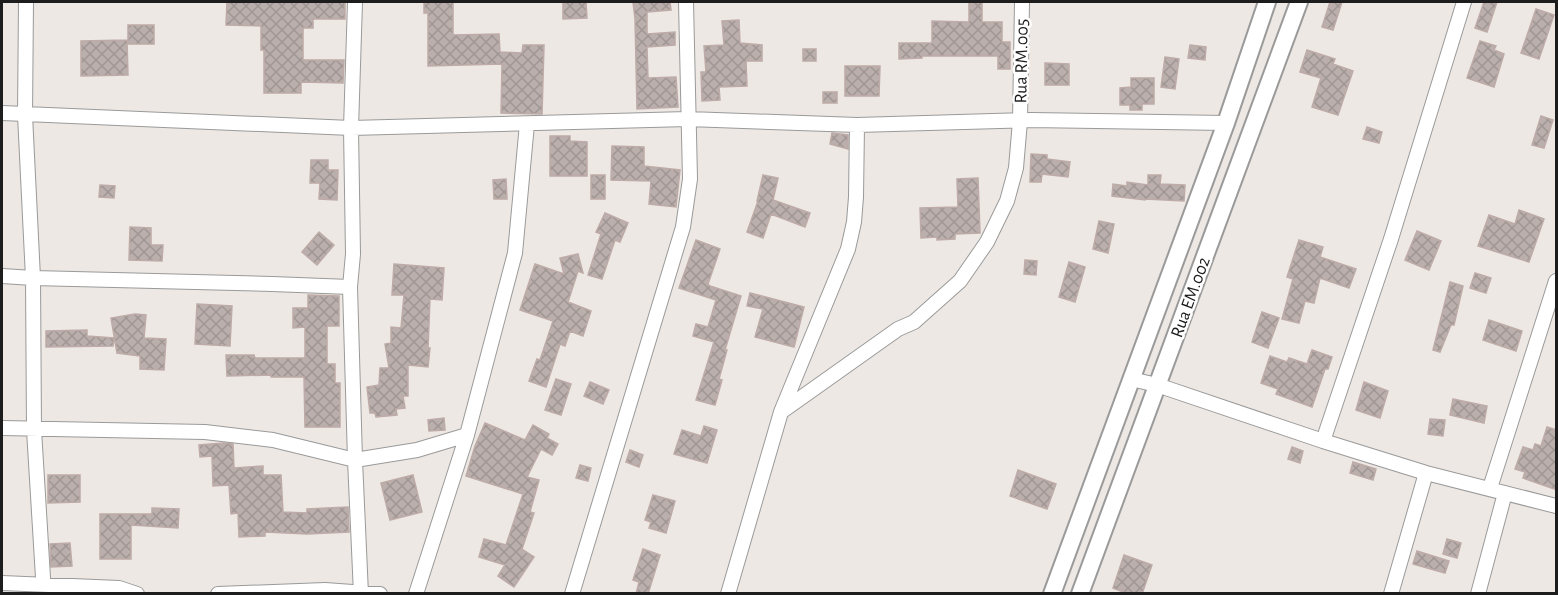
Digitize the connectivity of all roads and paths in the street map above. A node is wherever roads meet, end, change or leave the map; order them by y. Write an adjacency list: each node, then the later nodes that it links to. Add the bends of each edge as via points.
1 (26, 2): 9 (street)
2 (355, 2): 15 (street)
3 (686, 2): 10 (street)
4 (1022, 2): 11 (street, Rua RM.005)
5 (1267, 2): 12 (street, Rua EM.002)
6 (1299, 2): 21 (street, Rua EM.002)
7 (1464, 2): 26 (street)
8 (2, 113): 9 (street)
9 (25, 115): 15 (street); 17 (street)
10 (688, 119): 13 (street); 14 (street); 39 (street, via 690,179 683,227)
11 (1020, 121): 12 (street); 14 (street); 22 (street, Rua RM.005, via 1016,168 1007,201 987,242 960,281 914,322 898,329)
12 (1226, 123): 20 (street, Rua EM.002)
13 (527, 124): 15 (street); 25 (street, via 515,253)
14 (857, 125): 22 (street, via 856,196 850,240)
15 (351, 129): 19 (street)
16 (2, 276): 17 (street)
17 (33, 278): 19 (street); 24 (street)
18 (1557, 281): 29 (street)
19 (350, 287): 27 (street)
20 (1131, 379): 21 (street); 41 (street, Rua EM.002)
21 (1157, 386): 26 (street); 42 (street, Rua EM.002)
22 (781, 412): 40 (street)
23 (2, 428): 24 (street)
24 (34, 430): 27 (street, via 205,432 273,440); 33 (street)
25 (467, 435): 27 (street, via 417,450); 38 (street)
26 (1323, 441): 28 (street)
27 (355, 460): 34 (street)
28 (1426, 473): 29 (street); 43 (street)
29 (1490, 488): 30 (street)
30 (1506, 494): 31 (street); 44 (street)
31 (1557, 506)
32 (2, 583): 33 (street)
33 (44, 589): 35 (street, via 119,588)
34 (361, 593): 36 (street, via 325,590); 37 (street)
35 (137, 594)
36 (218, 594)
37 (380, 594)
38 (416, 594)
39 (572, 594)
40 (728, 594)
41 (1052, 594)
42 (1080, 594)
43 (1391, 594)
44 (1478, 594)

